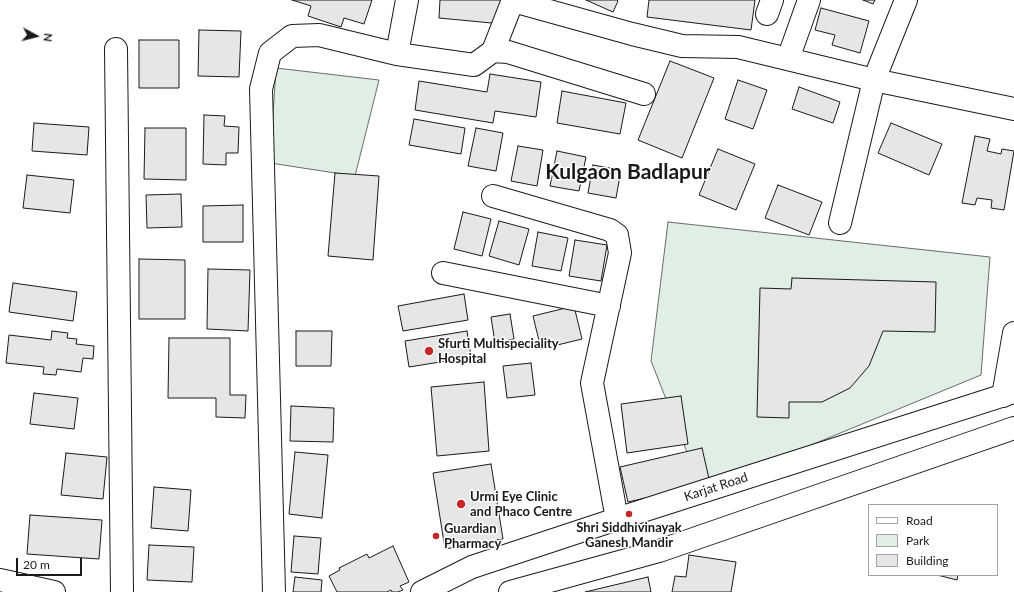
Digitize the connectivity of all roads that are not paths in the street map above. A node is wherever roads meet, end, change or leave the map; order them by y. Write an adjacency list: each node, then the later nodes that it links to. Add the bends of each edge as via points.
1 (407, 0): 7 (street)
2 (513, 0): 6 (street); 8 (street, via 682,46 738,47)
3 (809, 0): 8 (street)
4 (906, 0): 9 (street)
5 (116, 49): 24 (street)
6 (493, 51): 7 (street, via 474,65); 10 (street, via 508,52)
7 (397, 54): 25 (street, via 319,35 292,36 270,53 261,89)
8 (788, 59): 9 (street)
9 (874, 80): 11 (street); 13 (street)
10 (644, 94)
11 (1014, 109)
12 (493, 196): 15 (street, via 610,230 617,235 620,253)
13 (840, 223)
14 (443, 273): 15 (street)
15 (609, 306): 19 (street, via 592,383)
16 (1014, 333): 17 (street)
17 (1009, 394): 19 (street, Karjat Road)
18 (1014, 428): 21 (street)
19 (617, 519): 22 (street, Karjat Road, via 472,567)
20 (0, 580): 23 (street)
21 (551, 586): 26 (street)
22 (435, 589)
23 (54, 592)
24 (122, 592)
25 (274, 592)
26 (510, 592)

